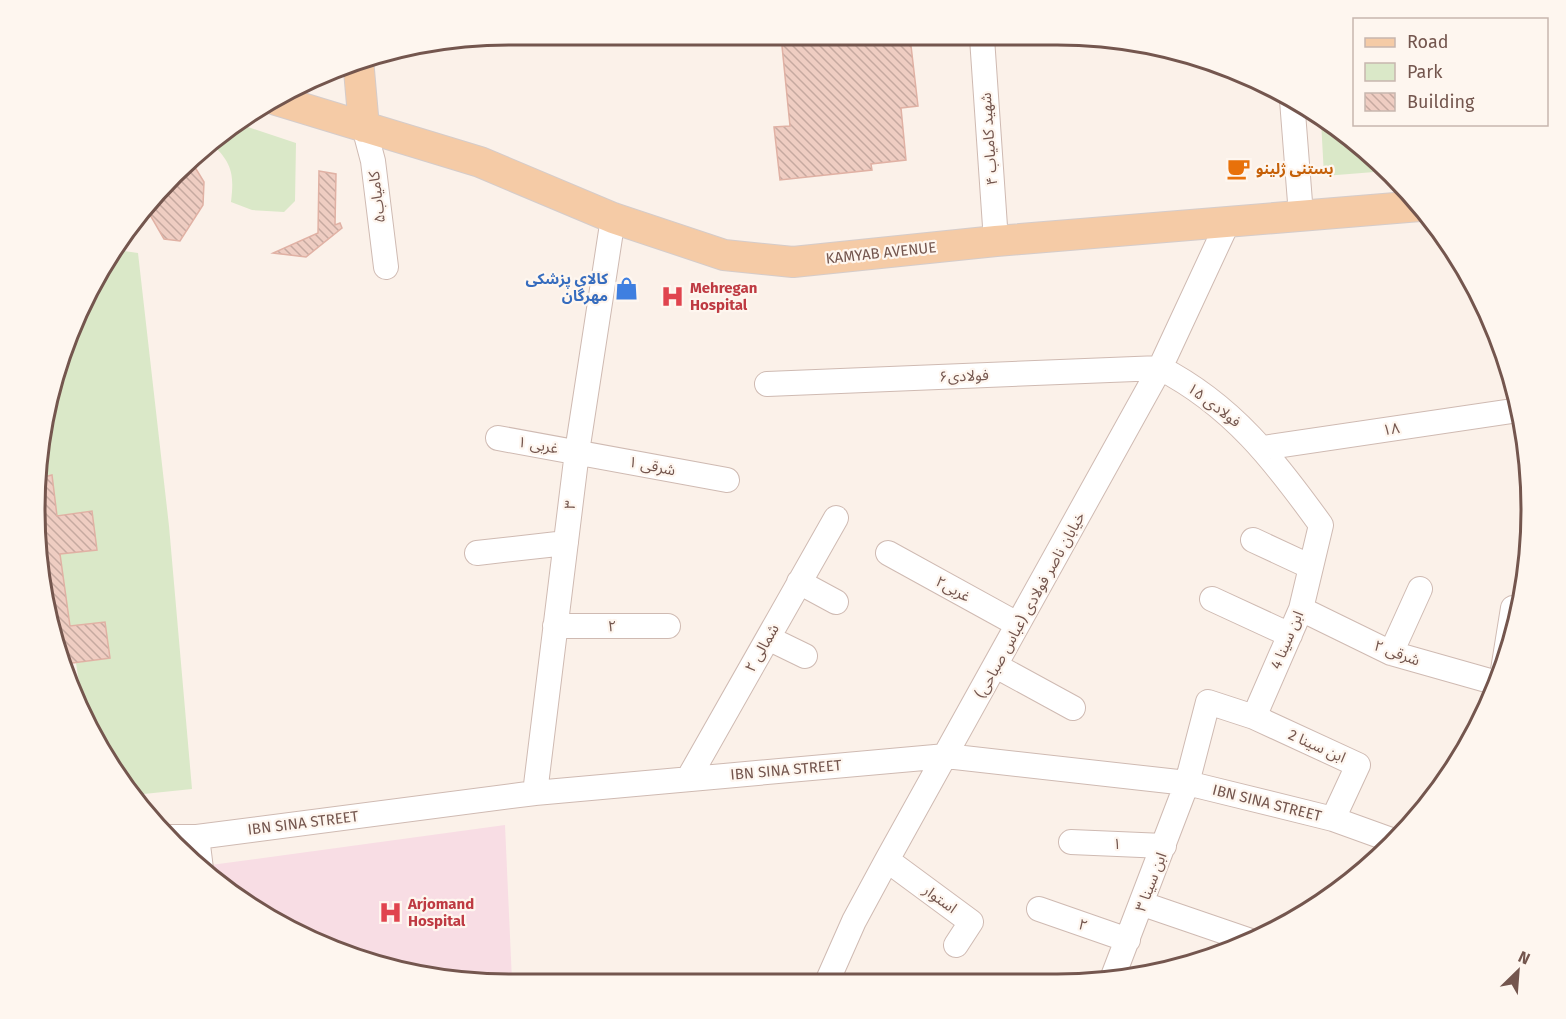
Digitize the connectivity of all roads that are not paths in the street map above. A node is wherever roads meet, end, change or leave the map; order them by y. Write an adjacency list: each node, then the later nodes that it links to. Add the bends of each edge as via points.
1 (982, 45): 10 (street, شهید کامیاب ۴)
2 (359, 70): 5 (main road)
3 (285, 103): 5 (main road, KAMYAB AVENUE)
4 (1293, 109): 7 (street)
5 (364, 127): 8 (main road, KAMYAB AVENUE, via 480,162); 11 (street, کامیاب۵, via 373,161)
6 (1410, 208): 7 (main road, KAMYAB AVENUE)
7 (1301, 215): 9 (main road, KAMYAB AVENUE)
8 (613, 218): 10 (main road, KAMYAB AVENUE, via 724,255 793,262); 17 (street, ۳)
9 (1227, 224): 10 (main road, KAMYAB AVENUE); 12 (street, خیابان ناصر فولادی (عباس صباحی))
10 (996, 241)
11 (386, 267)
12 (1160, 368): 13 (street, فولادی۶); 16 (street, فولادی ۱۵, via 1238,421); 30 (street, خیابان ناصر فولادی (عباس صباحی))
13 (767, 384)
14 (1510, 411): 16 (street, ۱۸)
15 (498, 438): 17 (street, ۱ غربی)
16 (1263, 448): 24 (street, ابن سینا 4, via 1321,525)
17 (577, 452): 18 (street, ۱ شرقی); 21 (street, ۳)
18 (727, 480)
19 (836, 518): 25 (street, ۲ شمالی)
20 (1253, 540): 24 (street)
21 (566, 543): 22 (street); 31 (street, ۳)
22 (477, 553)
23 (888, 553): 30 (street, غربی۲)
24 (1311, 567): 29 (street, ابن سینا 4)
25 (799, 582): 28 (street); 34 (street, ۲ شمالی)
26 (1420, 589): 35 (street)
27 (1212, 599): 33 (street)
28 (836, 602)
29 (1301, 609): 33 (street, ابن سینا 4); 35 (street, ۲ شرقی)
30 (1017, 624): 37 (street, خیابان ناصر فولادی (عباس صباحی))
31 (555, 626): 32 (street, ۲); 44 (street, ۳)
32 (668, 626)
33 (1290, 635): 40 (street, ابن سینا 4)
34 (768, 638): 36 (street); 42 (street, ۲ شمالی)
35 (1391, 653): 38 (street, ۲ شرقی)
36 (805, 656)
37 (996, 666): 39 (street); 41 (street, خیابان ناصر فولادی (عباس صباحی))
38 (1488, 681)
39 (1073, 708)
40 (1254, 717): 43 (street, via 1208,702); 45 (street, ابن سینا 2, via 1358,765)
41 (946, 756): 42 (street, IBN SINA STREET); 43 (street, IBN SINA STREET); 50 (street, خیابان ناصر فولادی (عباس صباحی))
42 (688, 778): 44 (street, IBN SINA STREET)
43 (1187, 783): 45 (street, IBN SINA STREET); 49 (street, ابن سینا ۳)
44 (535, 793): 47 (street, IBN SINA STREET)
45 (1333, 819): 46 (street, IBN SINA STREET)
46 (1385, 838)
47 (182, 839)
48 (1071, 842): 49 (street, ۱)
49 (1164, 846): 51 (street, ابن سینا ۳)
50 (887, 860): 55 (street, استوار, via 971,922); 57 (street, خیابان ناصر فولادی (عباس صباحی))
51 (1143, 904): 53 (street); 54 (street, ابن سینا ۳)
52 (1039, 909): 54 (street, ۲)
53 (1239, 937)
54 (1128, 940): 56 (street, ابن سینا ۳)
55 (956, 945)
56 (1116, 970)
57 (831, 974)

